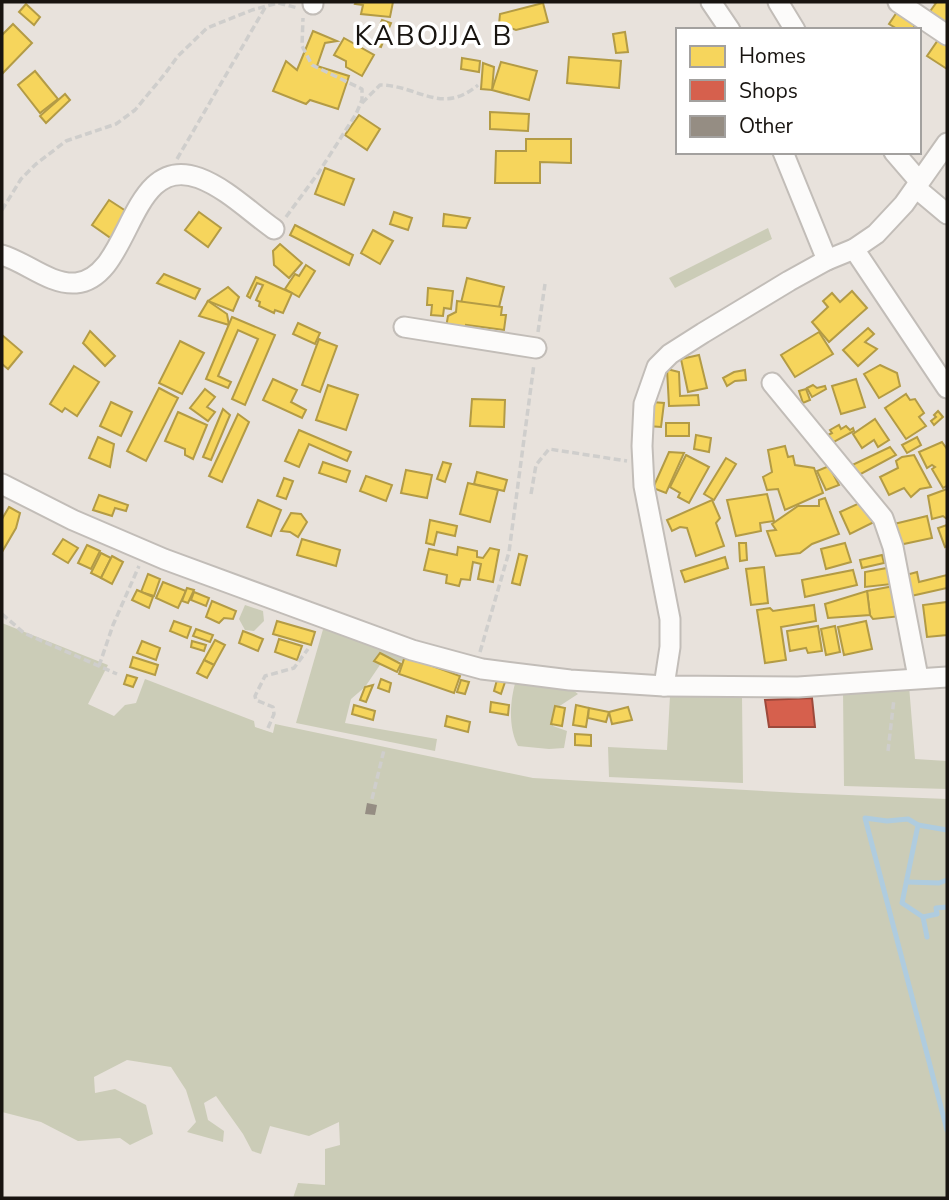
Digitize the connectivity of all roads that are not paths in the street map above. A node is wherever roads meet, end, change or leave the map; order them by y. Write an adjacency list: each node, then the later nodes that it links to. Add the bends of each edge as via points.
1 (711, 2): 4 (street)
2 (778, 2): 5 (street)
3 (898, 2): 6 (street)
4 (729, 28)
5 (794, 28)
6 (947, 35)
7 (947, 144): 10 (street)
8 (784, 154): 15 (street)
9 (895, 154): 10 (street)
10 (917, 185): 11 (street); 13 (street, via 876,234)
11 (947, 214)
12 (274, 229): 14 (street, via 222,191 198,178 176,174 155,184 108,261 89,278 76,283 47,276)
13 (854, 249): 15 (street); 19 (street)
14 (2, 255)
15 (827, 260): 23 (street, via 670,354 657,367 648,387 643,404 644,486 670,619)
16 (404, 327): 17 (street)
17 (536, 348)
18 (772, 383): 21 (street, via 883,518 893,547)
19 (947, 388)
20 (2, 484): 23 (street, via 145,551 412,650 475,667)
21 (918, 677): 22 (street); 23 (street, via 798,687)
22 (947, 677)
23 (664, 686)

